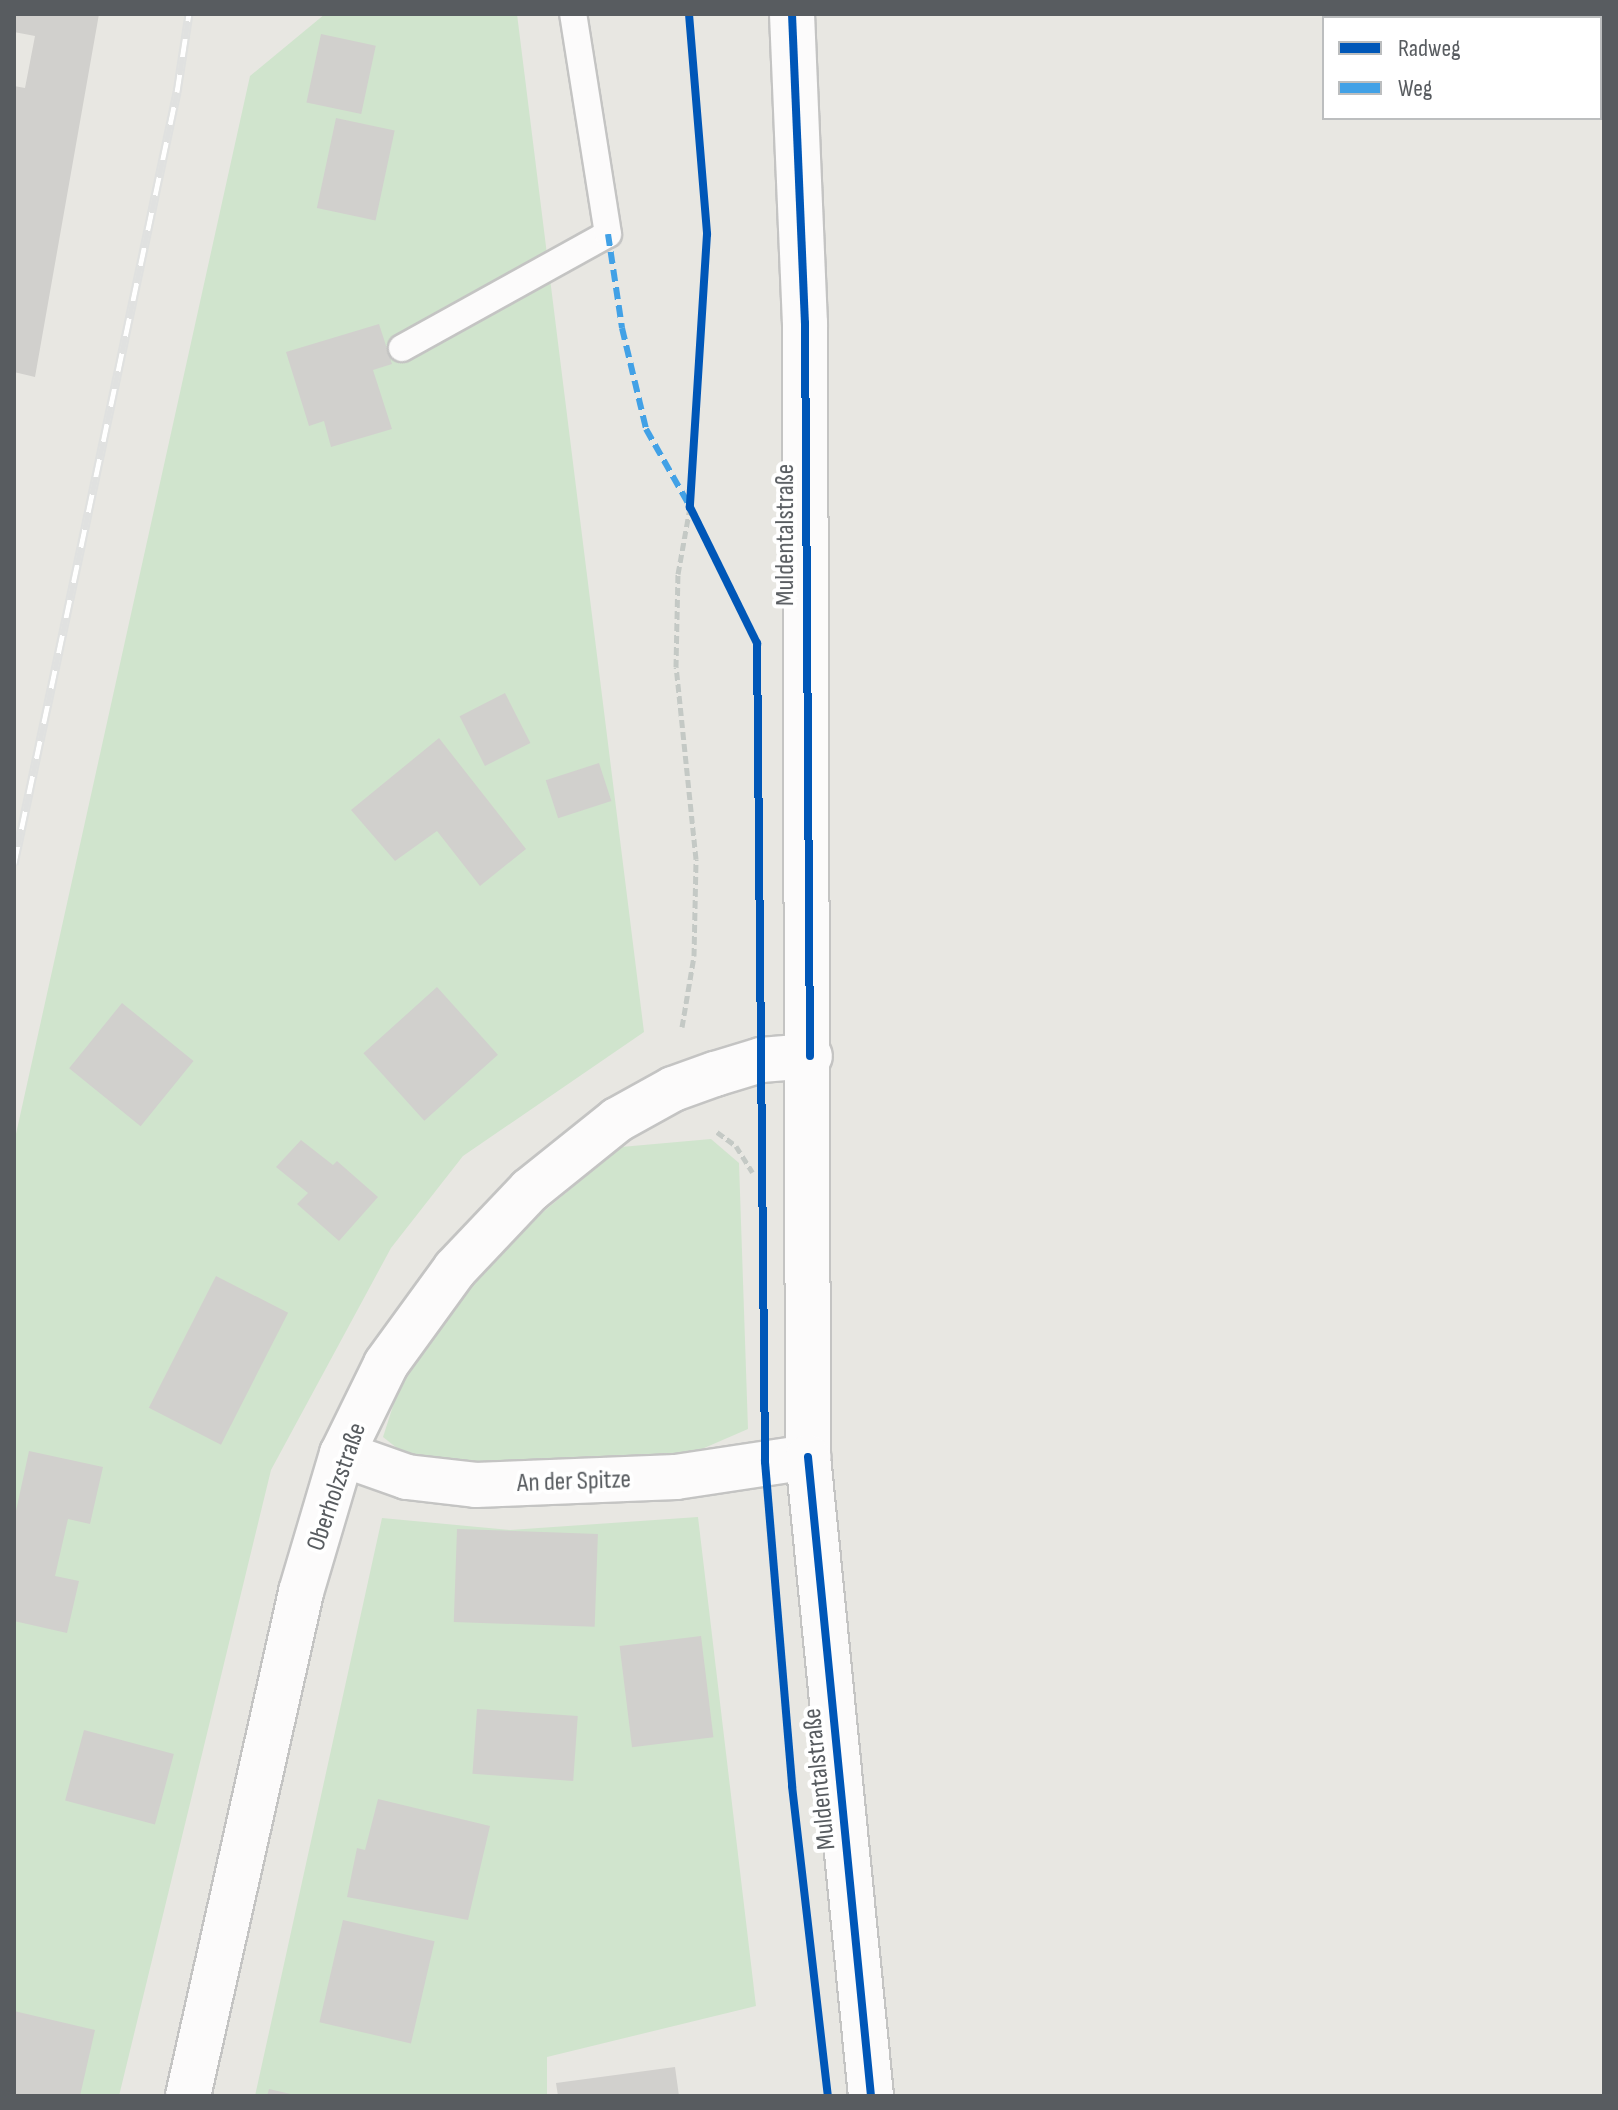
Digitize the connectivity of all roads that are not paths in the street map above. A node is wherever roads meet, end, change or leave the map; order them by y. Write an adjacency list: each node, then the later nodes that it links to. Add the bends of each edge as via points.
1 (573, 14): 3 (lane, via 608,234)
2 (792, 14): 4 (main road, Muldentalstraße, via 805,323)
3 (402, 348)
4 (810, 1056): 5 (main road, Oberholzstraße, via 761,1060 673,1089 617,1120 530,1190 455,1269 386,1364); 6 (main road, Muldentalstraße)
5 (342, 1454): 6 (main road, An der Spitze, via 407,1477 476,1485 676,1477); 7 (main road, Oberholzstraße, via 298,1608)
6 (808, 1457): 8 (main road, Muldentalstraße)
7 (188, 2096)
8 (871, 2096)

